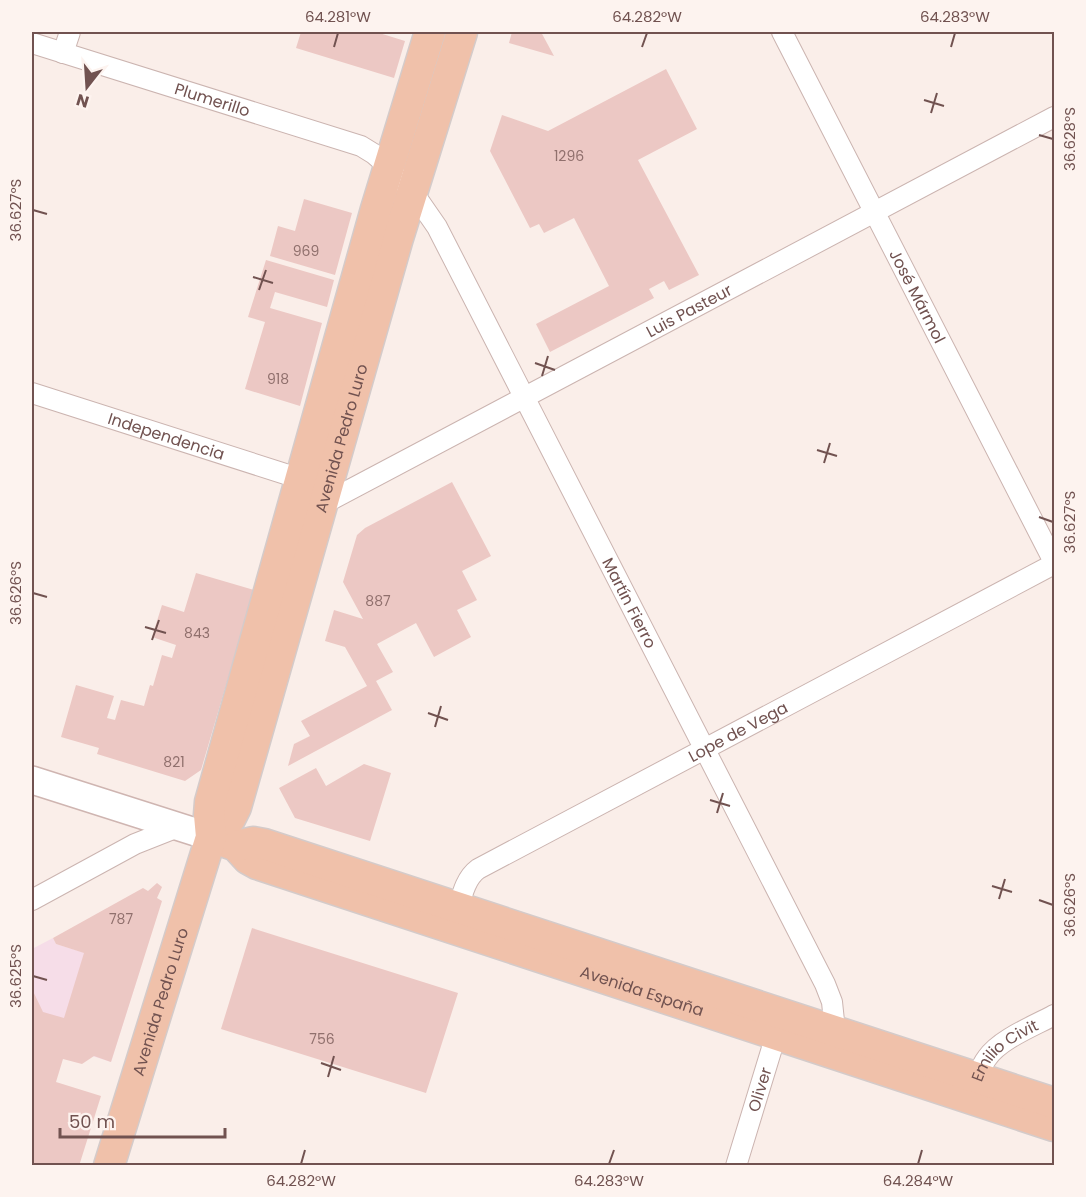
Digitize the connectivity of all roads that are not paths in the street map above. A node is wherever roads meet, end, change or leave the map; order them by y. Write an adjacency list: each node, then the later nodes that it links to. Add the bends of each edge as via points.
1 (70, 32): 6 (street)
2 (430, 32): 8 (main road, Avenida Pedro Luro)
3 (462, 32): 9 (main road, Avenida Pedro Luro)
4 (782, 32): 10 (street, José Mármol)
5 (32, 43): 6 (street, Plumerillo)
6 (63, 53): 8 (street, Plumerillo, via 356,145 374,154)
7 (1054, 117): 10 (street, Luis Pasteur)
8 (388, 168): 9 (street, Martín Fierro); 13 (main road, Avenida Pedro Luro)
9 (411, 193): 12 (street, Martín Fierro, via 437,227); 14 (main road, Avenida Pedro Luro)
10 (875, 212): 12 (street, Luis Pasteur); 15 (street, José Mármol)
11 (32, 393): 13 (street, Independencia)
12 (524, 397): 14 (street, Luis Pasteur); 16 (street, Martín Fierro)
13 (301, 479): 19 (main road, Avenida Pedro Luro, via 210,802 209,815)
14 (322, 504): 19 (main road, Avenida Pedro Luro)
15 (1054, 563): 16 (street, Lope de Vega)
16 (705, 749): 21 (street, Lope de Vega, via 478,868 468,880); 24 (street, Martín Fierro, via 825,984 832,1002)
17 (32, 780): 18 (main road)
18 (178, 827): 19 (main road); 20 (street, via 129,847)
19 (224, 842): 21 (main road, Avenida España, via 257,864); 28 (main road, Avenida Pedro Luro)
20 (32, 900)
21 (456, 918): 23 (main road, Avenida España)
22 (1054, 1015): 25 (street, Emilio Civit, via 999,1045 987,1058)
23 (779, 1024): 24 (main road, Avenida España); 29 (street, Oliver)
24 (837, 1043): 25 (main road, Avenida España)
25 (974, 1088): 26 (main road, Avenida España); 27 (main road, Avenida España)
26 (1054, 1102)
27 (1054, 1126)
28 (109, 1166)
29 (736, 1166)

